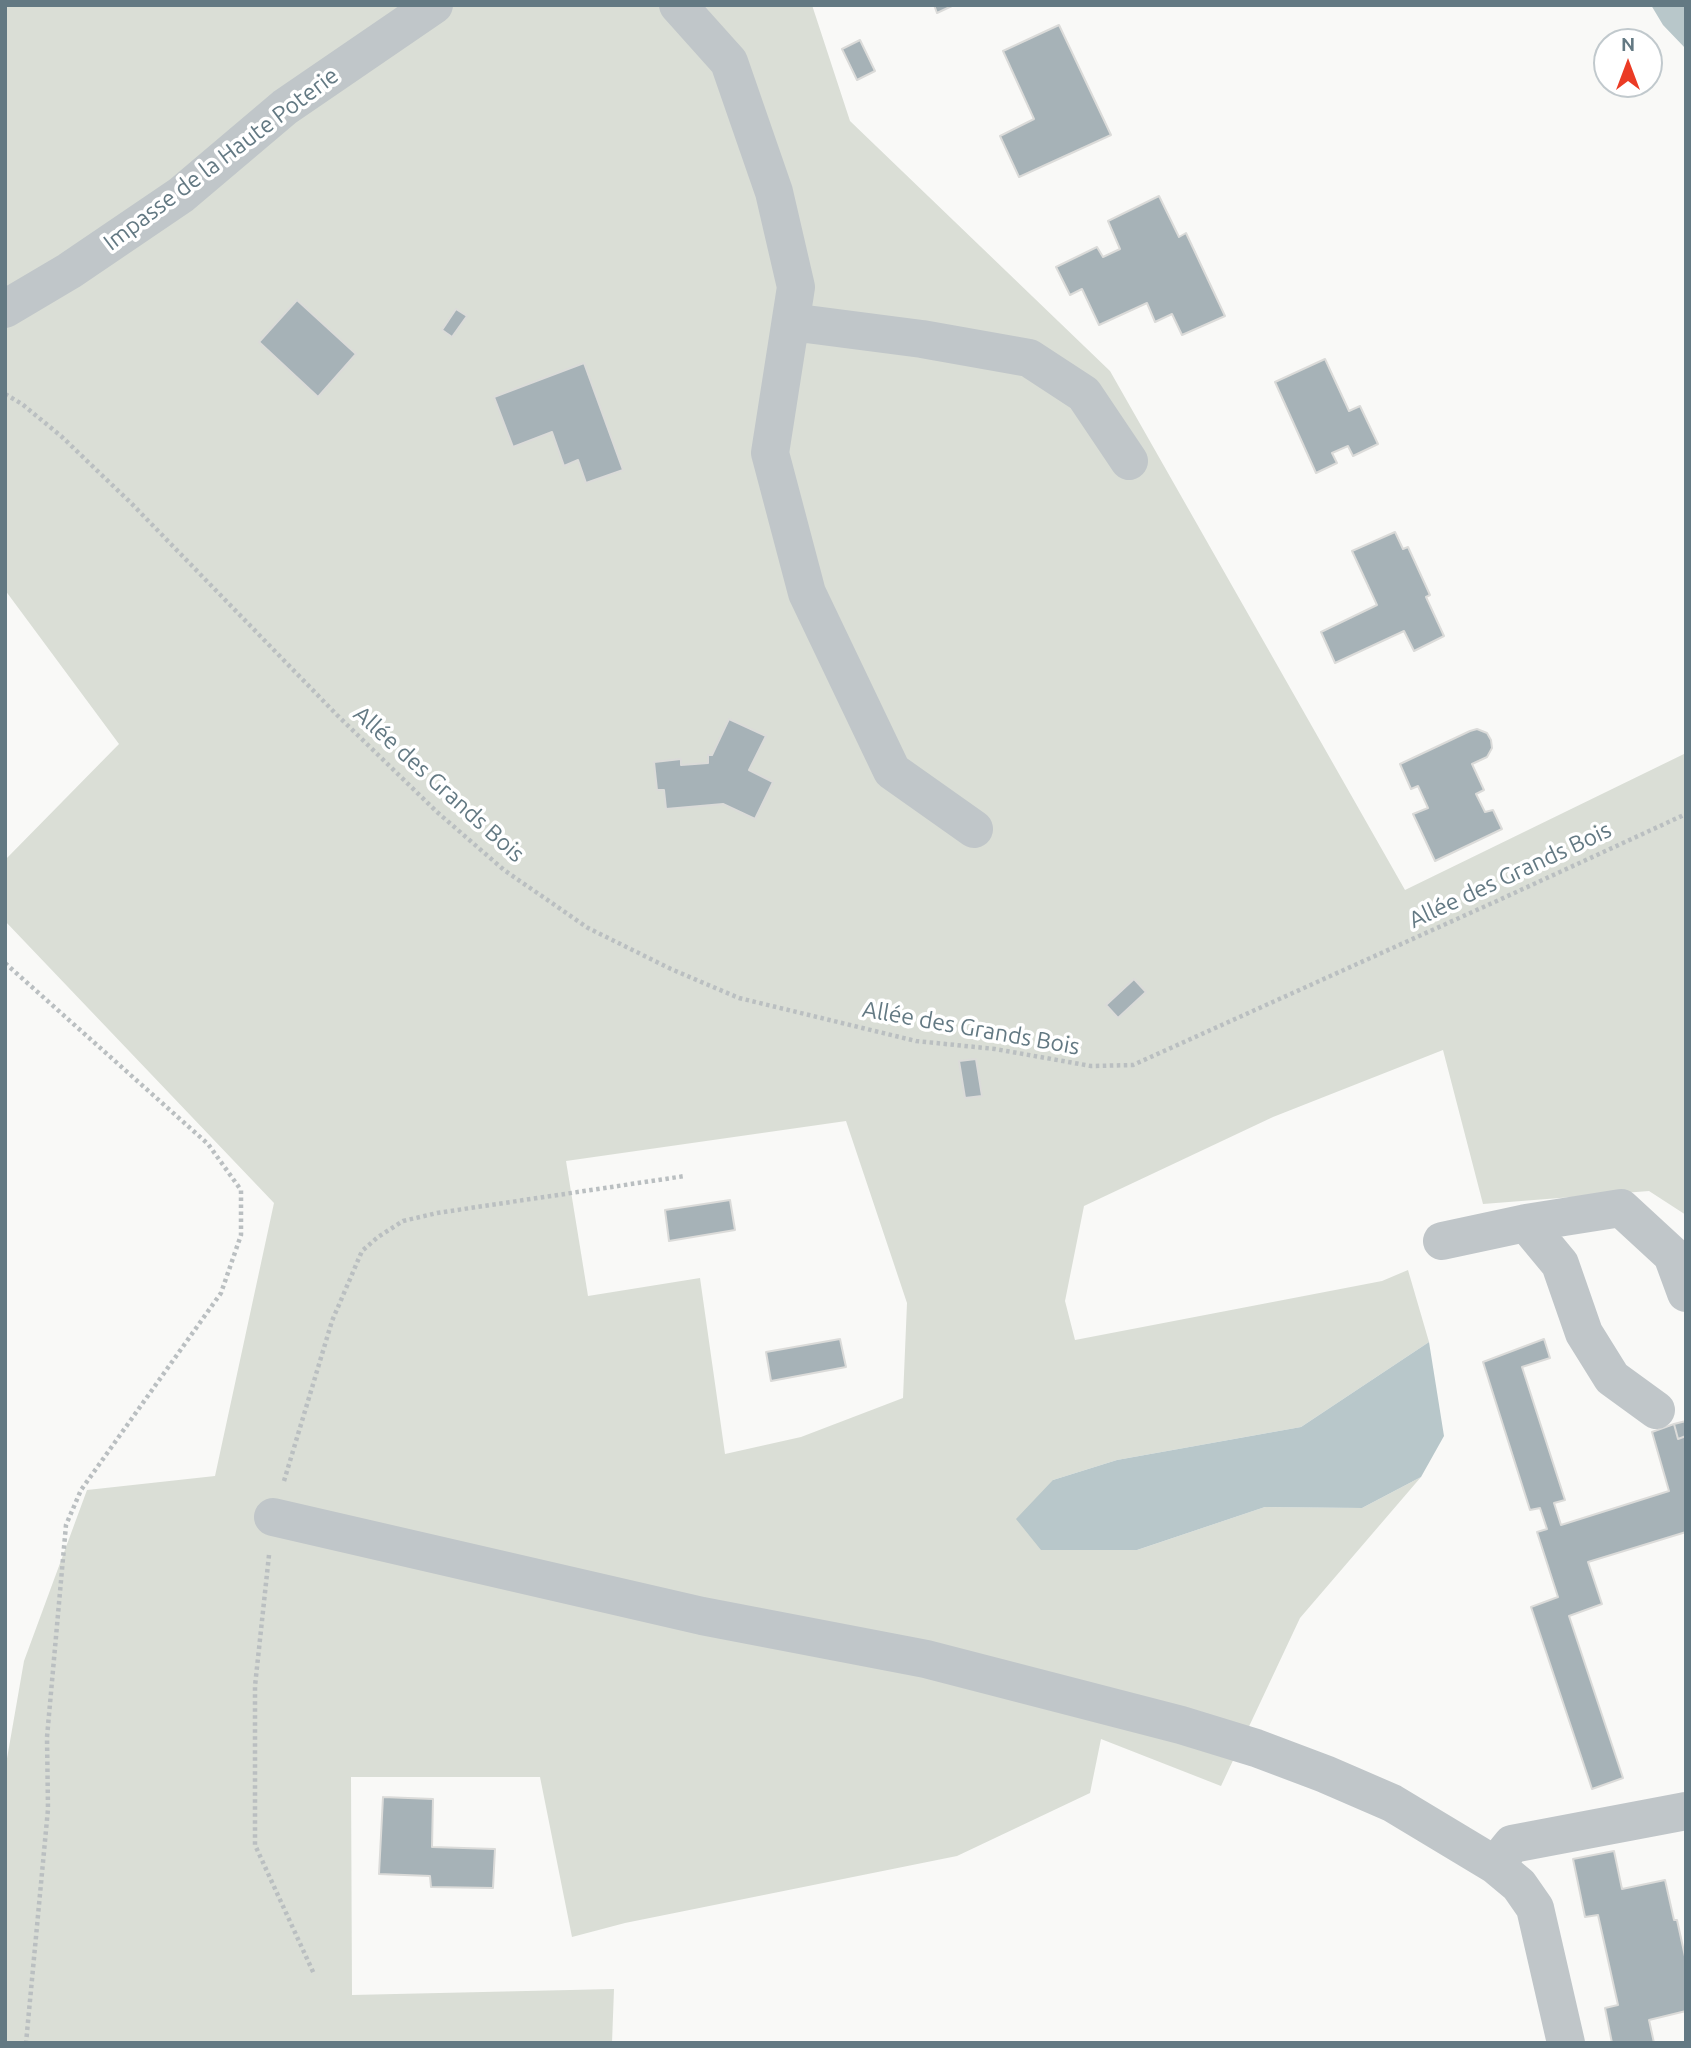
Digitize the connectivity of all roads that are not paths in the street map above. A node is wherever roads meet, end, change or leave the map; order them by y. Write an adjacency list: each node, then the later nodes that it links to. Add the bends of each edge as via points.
1 (434, 5): 3 (street, Impasse de la Haute Poterie, via 285,107 181,195)
2 (678, 5): 4 (street, via 729,62 776,204 796,287)
3 (5, 309)
4 (790, 322): 5 (street, via 1029,358 1084,394); 6 (street, via 770,453 807,593 892,771)
5 (1129, 461)
6 (974, 830)
7 (1526, 1223): 8 (street); 9 (street, via 1621,1208 1672,1255); 10 (street, via 1560,1264 1584,1333 1612,1378)
8 (1442, 1241)
9 (1686, 1293)
10 (1656, 1410)
11 (273, 1517): 13 (street, via 702,1616 926,1659 1181,1724 1256,1748 1392,1803)
12 (1686, 1811): 13 (street, via 1512,1844)
13 (1495, 1864): 14 (street, via 1535,1908)
14 (1566, 2043)

